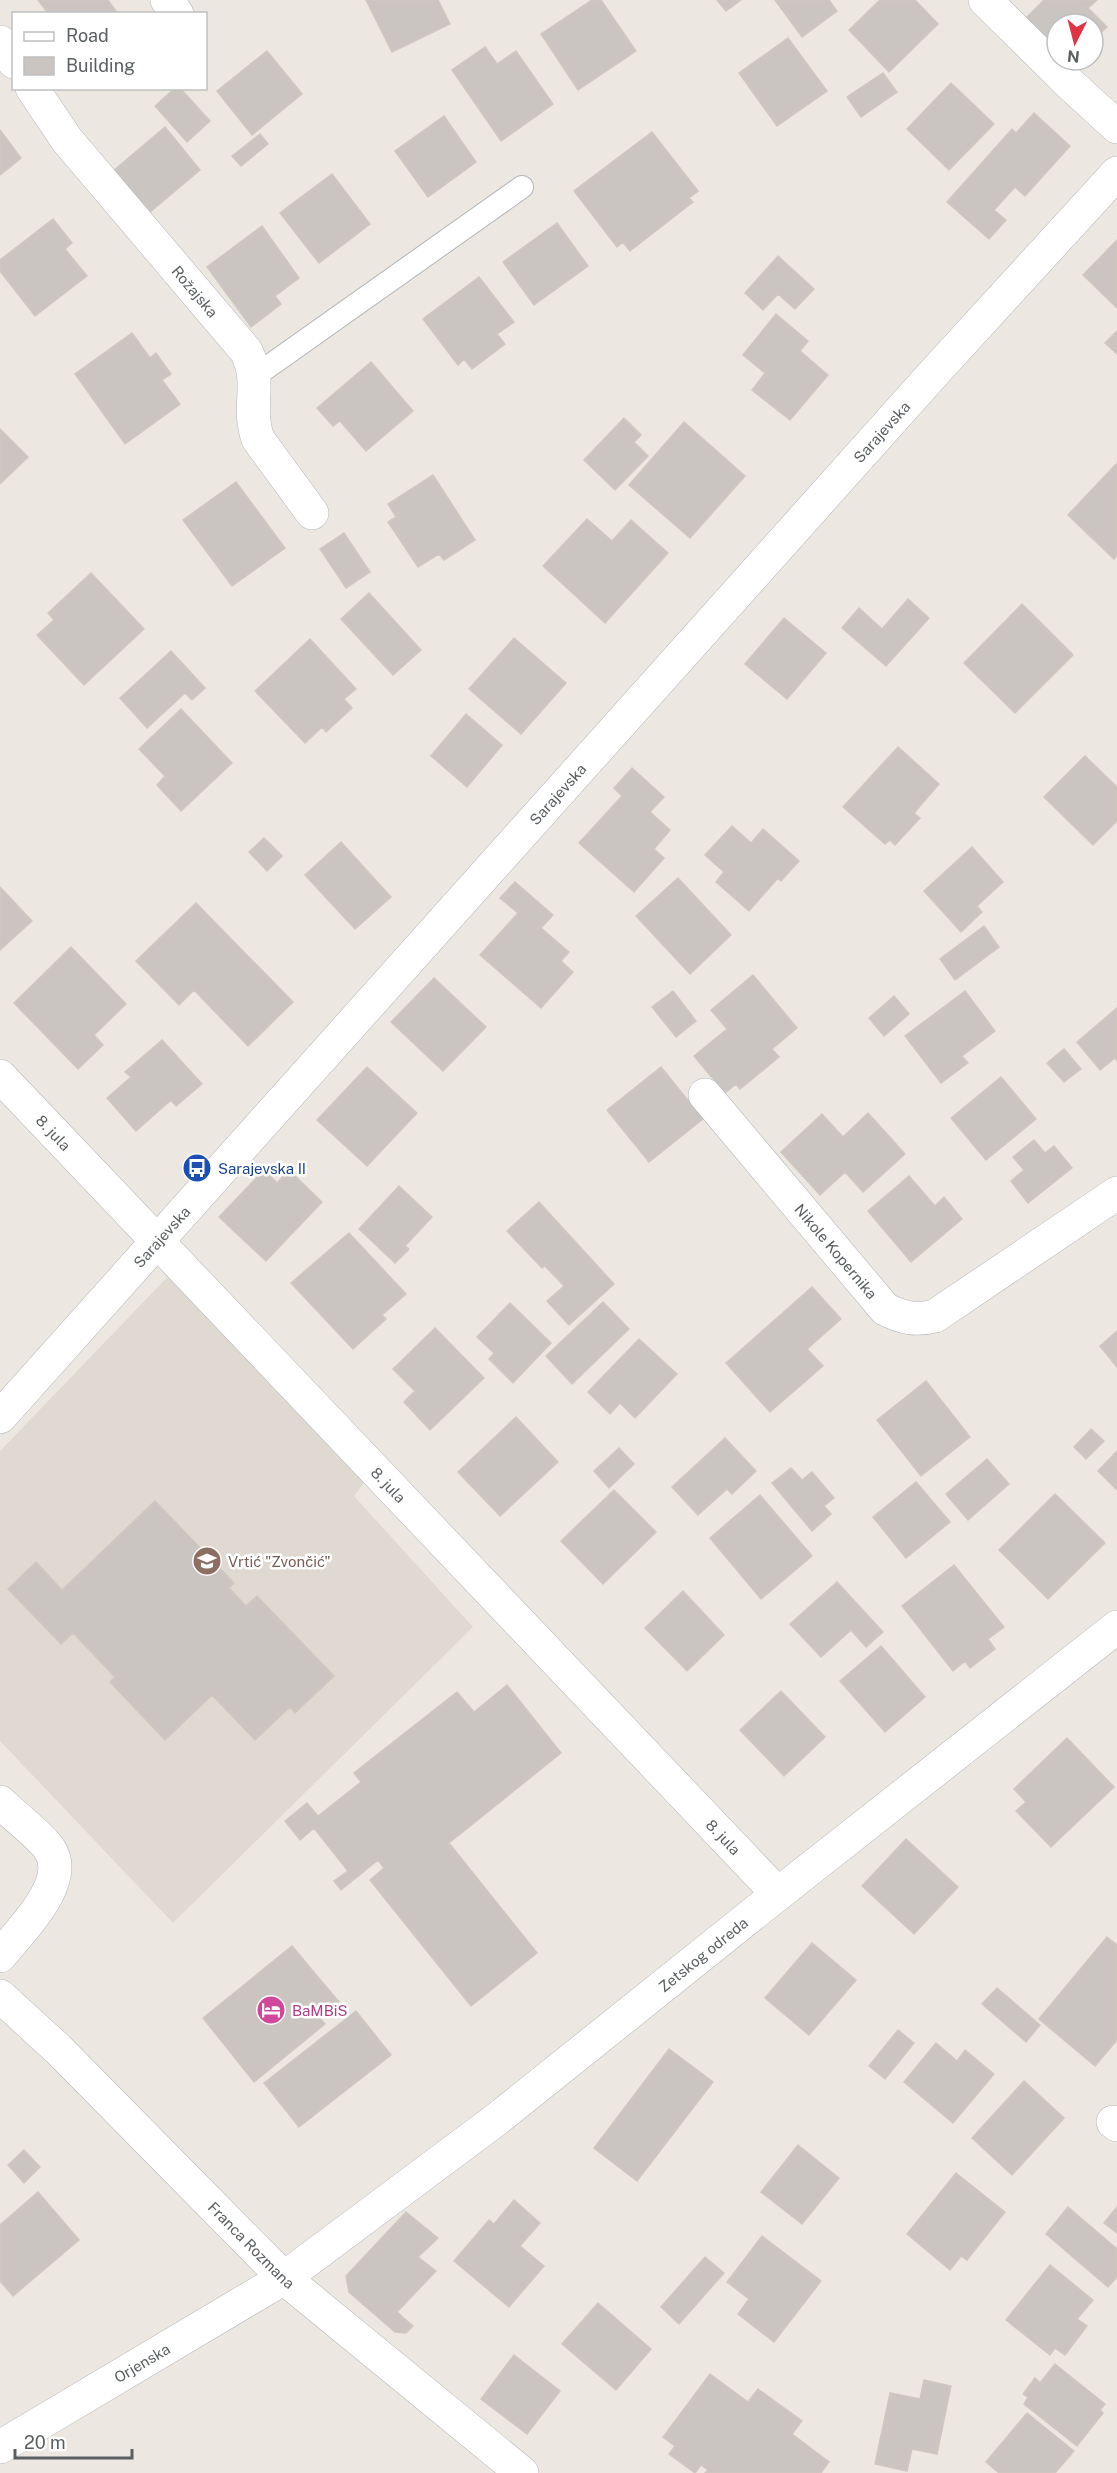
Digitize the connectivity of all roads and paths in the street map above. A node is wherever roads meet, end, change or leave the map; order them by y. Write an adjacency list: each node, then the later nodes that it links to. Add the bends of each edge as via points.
1 (985, 0): 5 (street)
2 (0, 42): 3 (street)
3 (12, 59)
4 (33, 90): 8 (street, Rožajska, via 67,140 246,351)
5 (1117, 127)
6 (1117, 173): 13 (street, Sarajevska)
7 (522, 187): 8 (lane)
8 (255, 376): 9 (street, Rožajska, via 252,407 258,439)
9 (312, 513)
10 (0, 1076): 13 (street, 8. jula)
11 (705, 1095): 12 (street, Nikole Kopernika, via 885,1309 904,1318 935,1316)
12 (1117, 1192)
13 (157, 1240): 14 (street, Sarajevska); 17 (street, 8. jula)
14 (0, 1417)
15 (1117, 1628): 17 (street, Zetskog odreda)
16 (0, 1802): 18 (street, via 51,1850 55,1870 50,1892)
17 (778, 1894): 20 (street, Zetskog odreda, via 497,2119)
18 (0, 1956)
19 (0, 1996): 20 (street, Franca Rozmana, via 58,2049)
20 (284, 2278): 21 (street, Orjenska); 22 (street, Franca Rozmana)
21 (0, 2447)
22 (522, 2473)

